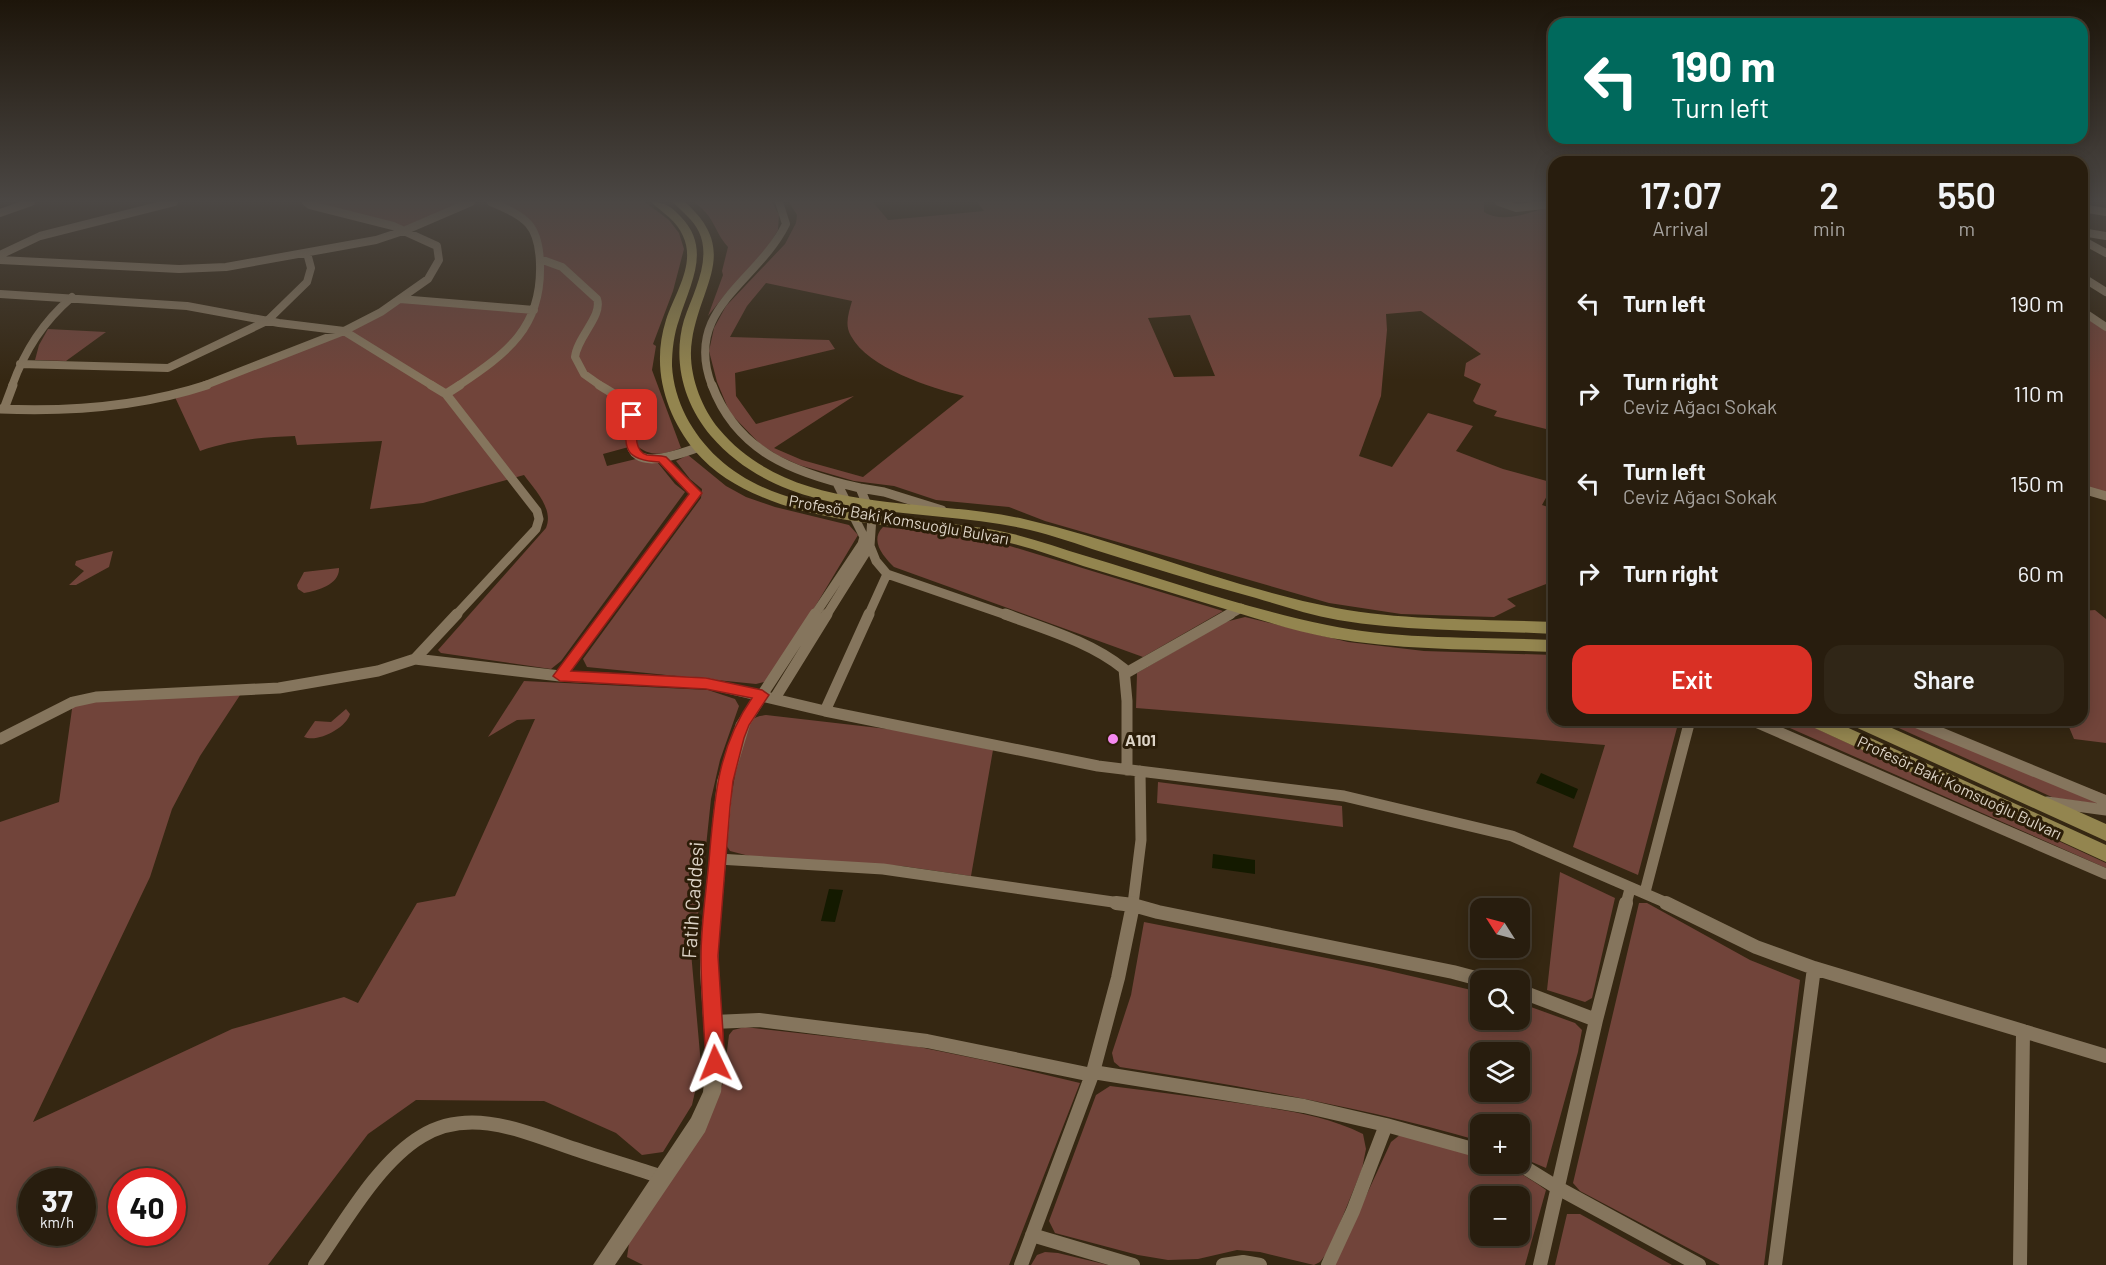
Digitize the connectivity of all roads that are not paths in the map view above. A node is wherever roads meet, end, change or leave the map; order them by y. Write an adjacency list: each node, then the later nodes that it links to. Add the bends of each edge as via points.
1 (26, 261): 2 (street, via 205,268)
2 (265, 261)
3 (309, 261): 17 (street, via 311,275 307,282)
4 (438, 261): 14 (street, via 428,279)
5 (540, 261): 15 (street, via 540,286)
6 (546, 261): 24 (street, via 562,267 597,299 598,311 575,344 578,365 583,374 626,405 632,415 631,445 635,453)
7 (690, 261): 23 (main road, Profesör Baki Komsuoğlu Bulvarı, via 670,329 666,359 675,405)
8 (709, 261): 29 (main road, Profesör Baki Komsuoğlu Bulvarı, via 685,347 690,386 705,421 727,445 759,469)
9 (763, 261): 25 (street, via 709,325 703,346 708,377 724,413 752,444 776,459)
10 (2088, 281): 11 (street)
11 (2106, 292)
12 (0, 294): 13 (street)
13 (72, 297): 17 (street, via 187,306); 20 (street, via 35,334)
14 (400, 299): 15 (street); 19 (street)
15 (534, 310): 21 (street, via 515,339 486,366)
16 (2088, 316): 18 (street)
17 (267, 321): 19 (street); 20 (street, via 168,368)
18 (2106, 327)
19 (344, 331): 21 (street); 22 (street, via 174,395 73,411)
20 (20, 364): 22 (street)
21 (446, 394): 36 (street, via 537,511 539,519 536,529)
22 (2, 409)
23 (697, 448): 24 (street); 29 (main road, Profesör Baki Komsuoğlu Bulvarı, via 724,471 758,490 799,503)
24 (662, 459): 38 (street, via 696,493)
25 (837, 483): 27 (street); 29 (street)
26 (2088, 491): 28 (street)
27 (862, 495): 29 (main road, Profesör Baki Komsuoğlu Bulvarı); 30 (street); 34 (main road, Profesör Baki Komsuoğlu Bulvarı, via 1029,525 1337,614)
28 (2106, 496)
29 (849, 507): 30 (main road, Profesör Baki Komsuoğlu Bulvarı); 39 (street, via 864,537 862,544)
30 (872, 518): 31 (street); 33 (main road, Profesör Baki Komsuoğlu Bulvarı, via 991,534)
31 (870, 546): 32 (street); 39 (street)
32 (887, 574): 37 (street, via 1096,649 1116,660); 40 (street)
33 (1241, 608): 35 (main road, Profesör Baki Komsuoğlu Bulvarı, via 1356,636); 37 (street)
34 (1548, 628)
35 (1548, 646)
36 (415, 660): 38 (street); 46 (street, via 378,671 279,688 96,697 73,702)
37 (1126, 673): 47 (street)
38 (560, 676): 39 (street, via 706,684)
39 (769, 697): 40 (street); 53 (street, Fatih Caddesi, via 743,723 731,758)
40 (825, 711): 47 (street, via 1067,761)
41 (1688, 726): 56 (street)
42 (1765, 726): 54 (street)
43 (1827, 726): 52 (main road, Profesör Baki Komsuoğlu Bulvarı)
44 (1870, 726): 48 (main road, Profesör Baki Komsuoğlu Bulvarı)
45 (1932, 726): 49 (street)
46 (0, 739)
47 (1134, 770): 55 (street, via 1314,791 1483,827 1525,841); 57 (street, via 1141,840)
48 (2032, 800): 50 (street); 51 (main road, Profesör Baki Komsuoğlu Bulvarı)
49 (2106, 801)
50 (2106, 810)
51 (2106, 833)
52 (2106, 854)
53 (718, 859): 57 (street, via 883,869); 62 (street, Fatih Caddesi, via 709,972)
54 (2106, 874)
55 (1630, 889): 56 (street); 61 (street)
56 (1645, 892): 58 (street, via 1756,947)
57 (1133, 905): 59 (street); 65 (street)
58 (1814, 968): 63 (street); 81 (street)
59 (1470, 976)
60 (1530, 995): 61 (street)
61 (1596, 1020): 70 (street)
62 (714, 1022): 65 (street, via 759,1020 927,1041); 69 (street, Fatih Caddesi, via 712,1092 698,1125)
63 (2024, 1031): 64 (street); 82 (street)
64 (2106, 1056)
65 (1093, 1074): 66 (street, via 1304,1106); 71 (street)
66 (1386, 1125): 67 (street); 78 (street)
67 (1470, 1148)
68 (1530, 1171): 70 (street)
69 (662, 1177): 72 (street, Fatih Caddesi); 73 (street, via 507,1126 445,1126 401,1153)
70 (1558, 1188): 79 (street); 80 (street)
71 (1032, 1235): 74 (street); 75 (street)
72 (608, 1264)
73 (315, 1265)
74 (1021, 1265)
75 (1133, 1265)
76 (1222, 1265): 77 (street)
77 (1260, 1265)
78 (1328, 1265)
79 (1540, 1265)
80 (1699, 1265)
81 (1775, 1265)
82 (2020, 1265)

